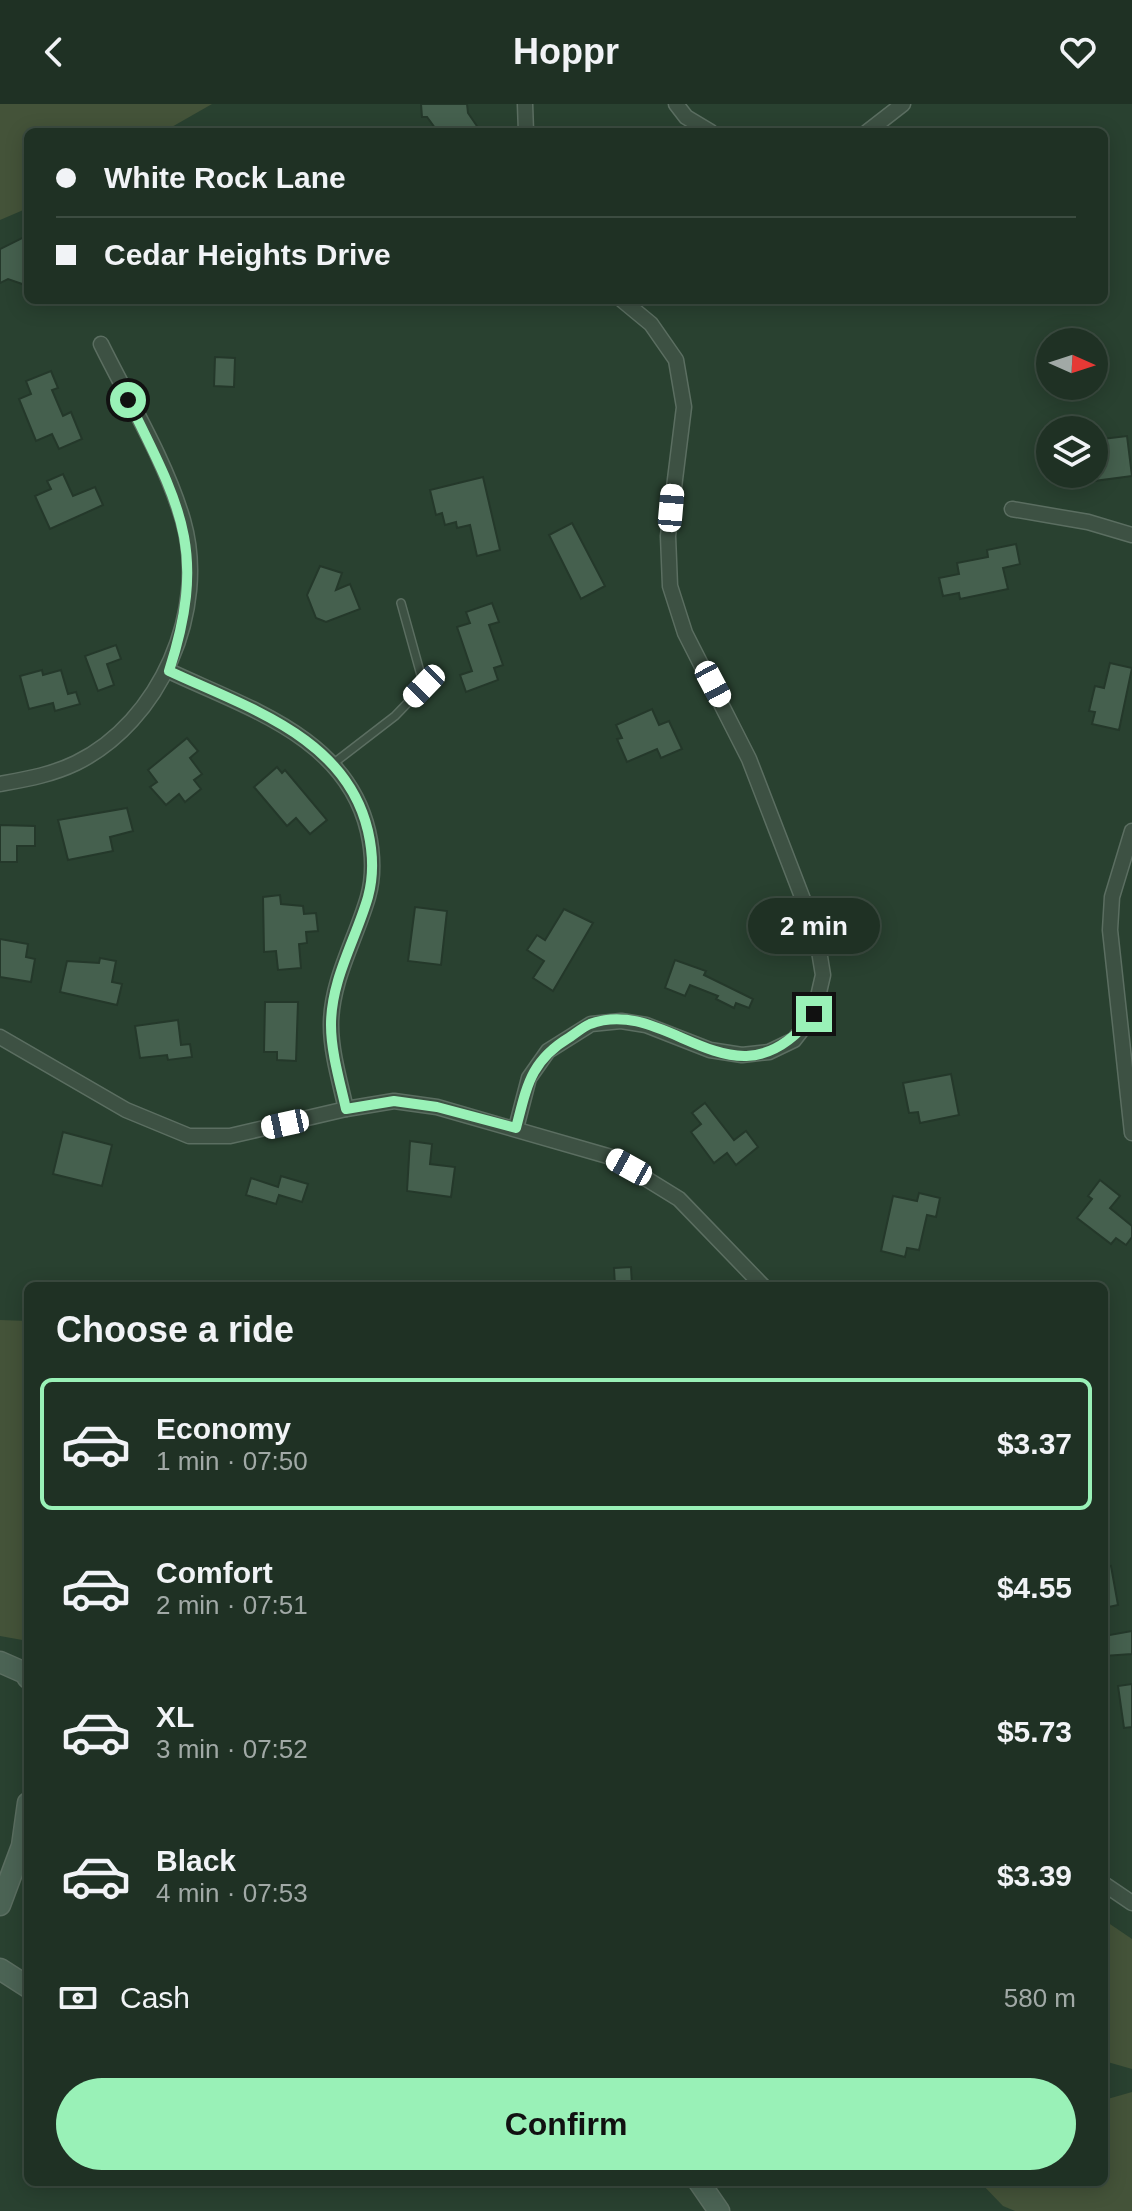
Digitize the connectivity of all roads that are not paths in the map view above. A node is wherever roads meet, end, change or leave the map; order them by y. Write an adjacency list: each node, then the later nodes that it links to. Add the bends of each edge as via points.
1 (525, 104): 4 (street)
2 (676, 104): 5 (street)
3 (903, 104): 6 (street)
4 (526, 128)
5 (704, 128)
6 (872, 128)
7 (627, 304): 18 (street, via 651,324 676,360 684,407 668,536 670,586 685,633 749,759 816,933 823,975 814,1014 794,1040 769,1052 710,1050 621,1021 591,1024 548,1051 529,1078)
8 (101, 344): 12 (street, via 184,522 189,571 185,614)
9 (1012, 509): 10 (street)
10 (1132, 535)
11 (401, 603): 13 (lane, via 424,686)
12 (169, 671): 13 (street, via 293,730); 14 (street, via 112,737 78,762 40,777)
13 (334, 763): 17 (street, via 362,806 373,869 336,989 331,1025)
14 (0, 784)
15 (1132, 831): 19 (street, via 1112,897 1110,930)
16 (0, 1037): 17 (street, via 126,1110 189,1136 230,1136)
17 (346, 1109): 18 (street, via 394,1101)
18 (516, 1128): 20 (street, via 611,1157 648,1177 679,1199)
19 (1132, 1133)
20 (759, 1282)
21 (0, 1662): 22 (street)
22 (24, 1673)
23 (24, 1832): 26 (street)
24 (1108, 1887): 25 (street)
25 (1132, 1903)
26 (0, 1905)
27 (0, 1969): 28 (street)
28 (24, 1984)
29 (702, 2186): 30 (street)
30 (719, 2211)

